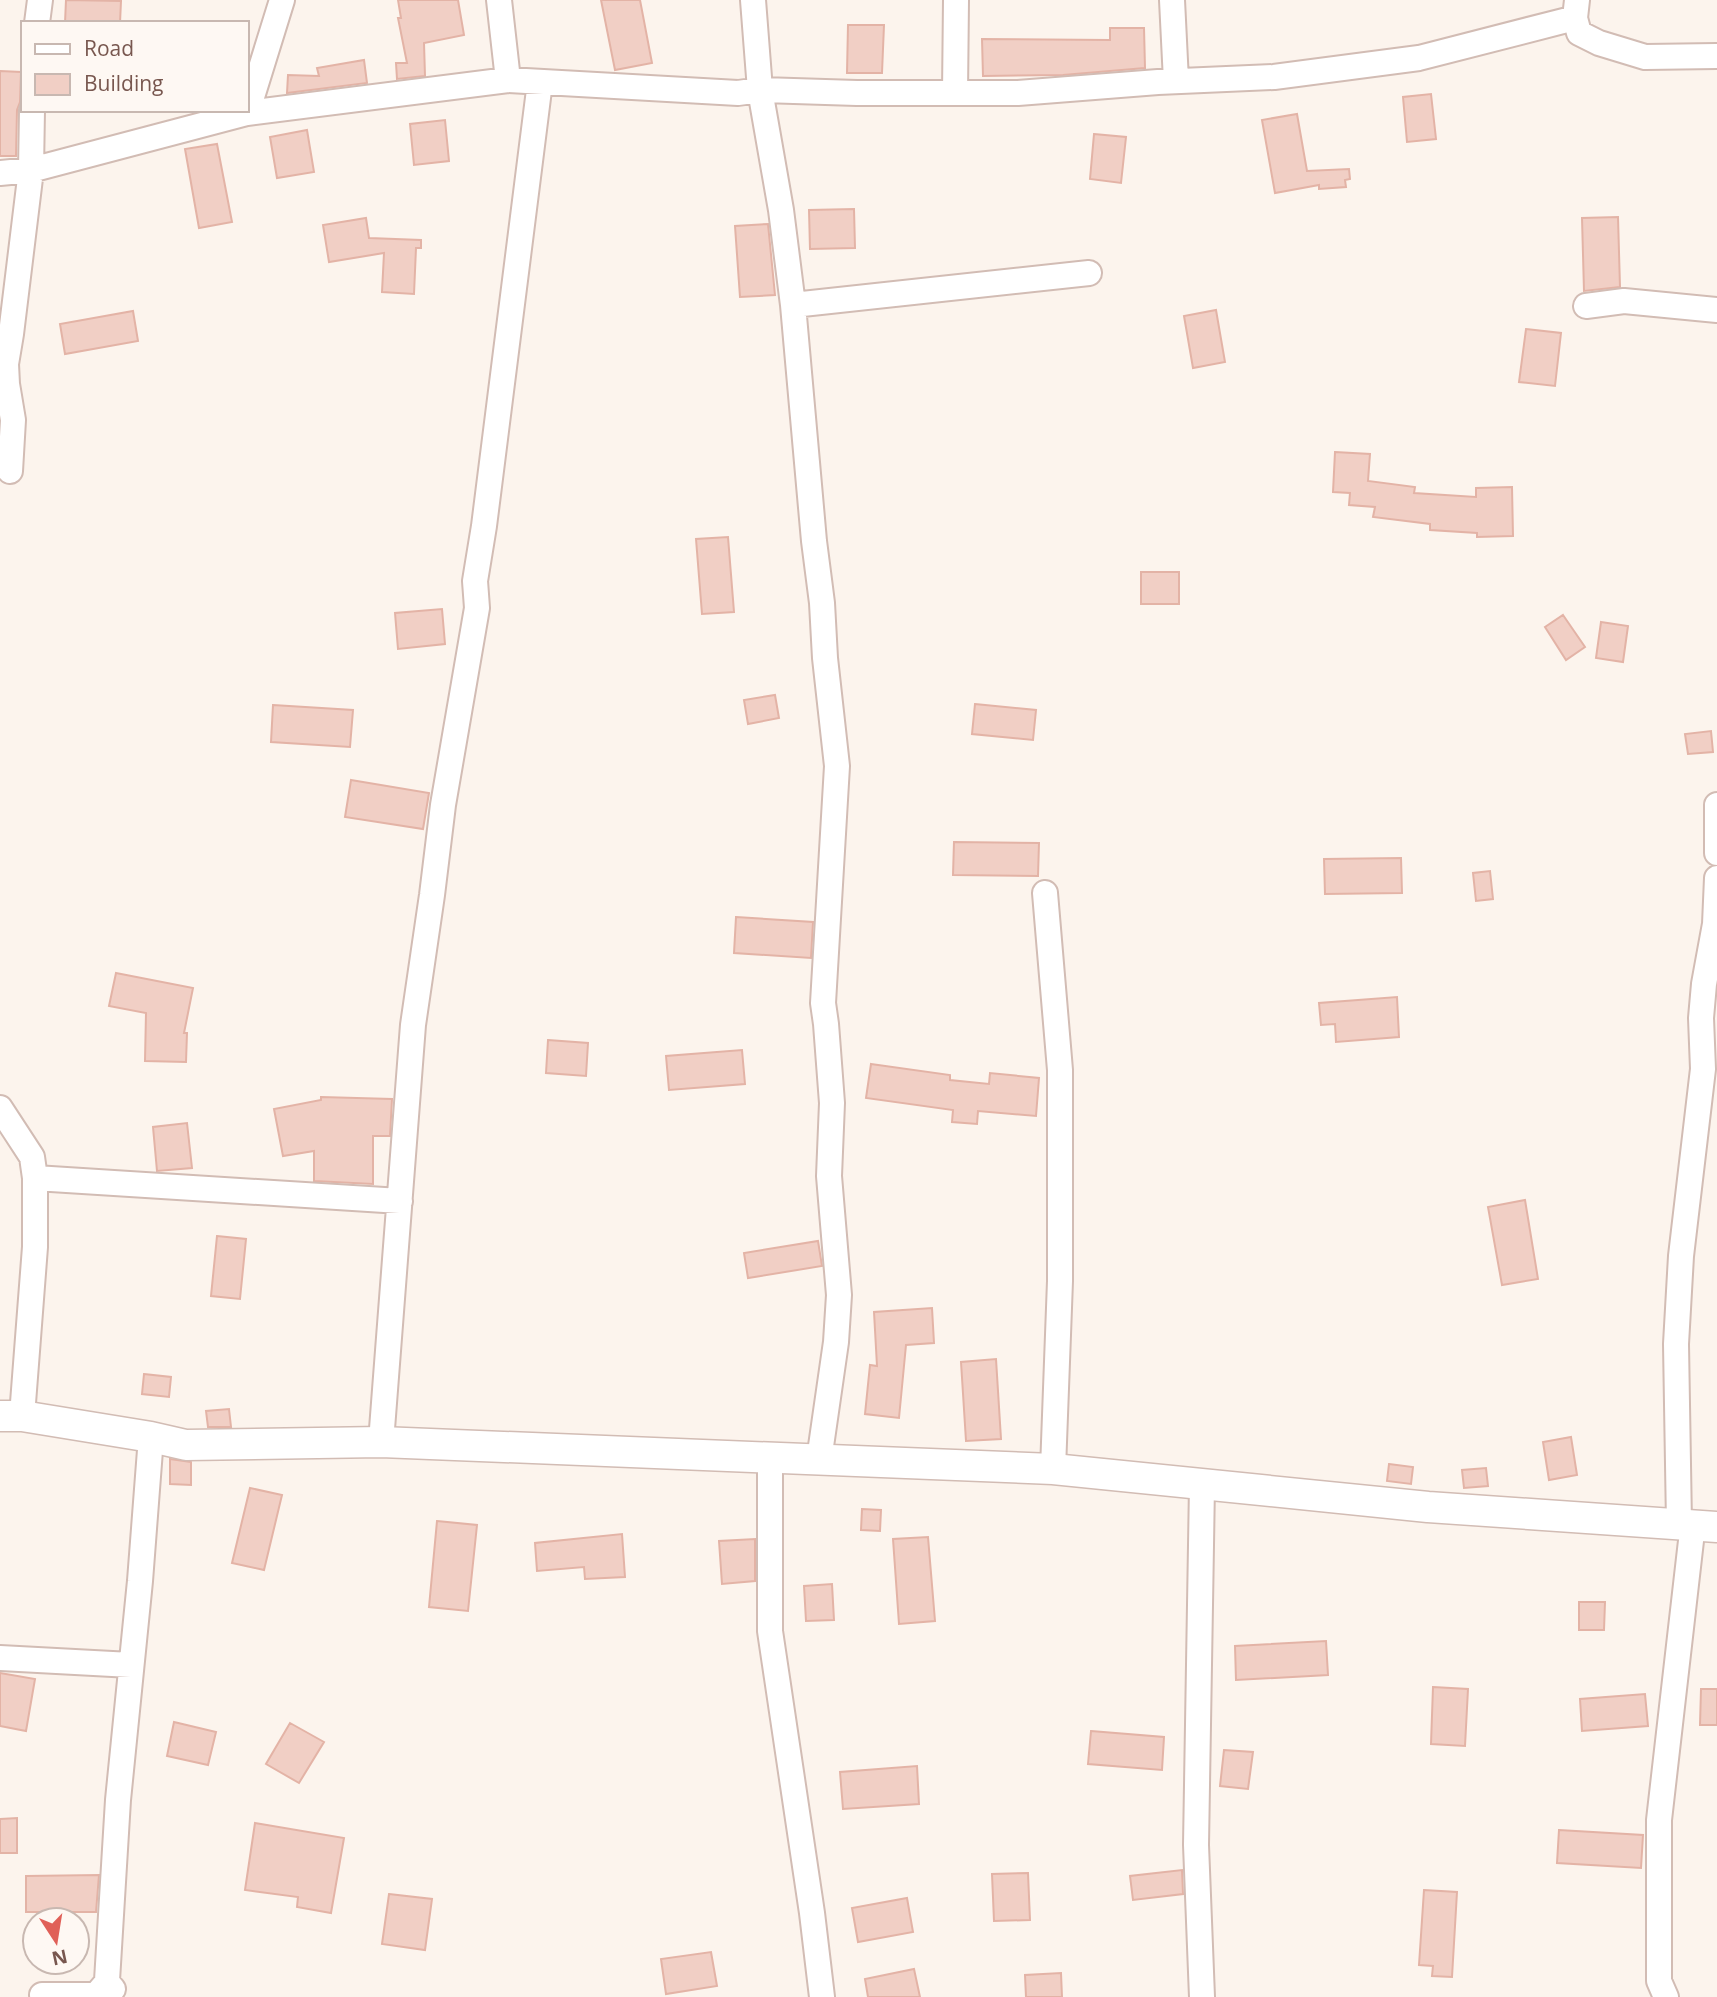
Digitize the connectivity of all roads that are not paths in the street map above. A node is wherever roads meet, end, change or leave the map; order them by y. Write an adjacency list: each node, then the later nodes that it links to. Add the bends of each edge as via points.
1 (40, 0): 8 (street)
2 (282, 0): 15 (street)
3 (499, 0): 10 (street)
4 (753, 0): 13 (street)
5 (956, 0): 14 (street)
6 (1172, 0): 11 (street)
7 (1576, 9): 9 (street, via 1579,33 1599,43 1645,57); 11 (street, via 1419,58 1274,77)
8 (37, 21)
9 (1717, 56)
10 (508, 80): 12 (street); 17 (street)
11 (1176, 81): 14 (street)
12 (540, 82): 13 (street, via 738,93); 32 (street, via 475,581 477,608 443,805 413,1025)
13 (760, 90): 14 (street); 21 (street)
14 (955, 93)
15 (248, 110)
16 (32, 112): 18 (street)
17 (247, 113): 18 (street)
18 (31, 170): 19 (street); 24 (street, via 6,364 13,420)
19 (0, 173)
20 (1089, 274): 21 (street)
21 (793, 305): 37 (street, via 837,766 822,1003 832,1103 829,1176 839,1295)
22 (1586, 306): 23 (street, via 1624,301)
23 (1717, 310)
24 (10, 471)
25 (1717, 805): 26 (street)
26 (1717, 853)
27 (1717, 878): 29 (street, via 1701,1018)
28 (1045, 893): 38 (street, via 1060,1070 1060,1281)
29 (1710, 1069): 40 (street, via 1681,1256 1676,1344)
30 (0, 1108): 31 (street, via 32,1157)
31 (35, 1178): 32 (street); 33 (street, via 34,1247)
32 (400, 1201): 35 (street)
33 (11, 1416): 34 (street)
34 (151, 1437): 35 (street, via 186,1445); 43 (street)
35 (381, 1442): 36 (street)
36 (770, 1457): 37 (street); 46 (street, via 770,1631)
37 (819, 1460): 38 (street)
38 (1053, 1469): 39 (street)
39 (1202, 1485): 40 (street, via 1428,1507); 47 (street, via 1196,1845)
40 (1679, 1524): 41 (street); 48 (street, via 1692,1532 1659,1820 1659,1980)
41 (1717, 1527)
42 (0, 1658): 43 (street)
43 (131, 1665): 44 (street, via 118,1800)
44 (111, 1992): 45 (street)
45 (42, 1995)
46 (822, 1997)
47 (1202, 1997)
48 (1666, 1997)

